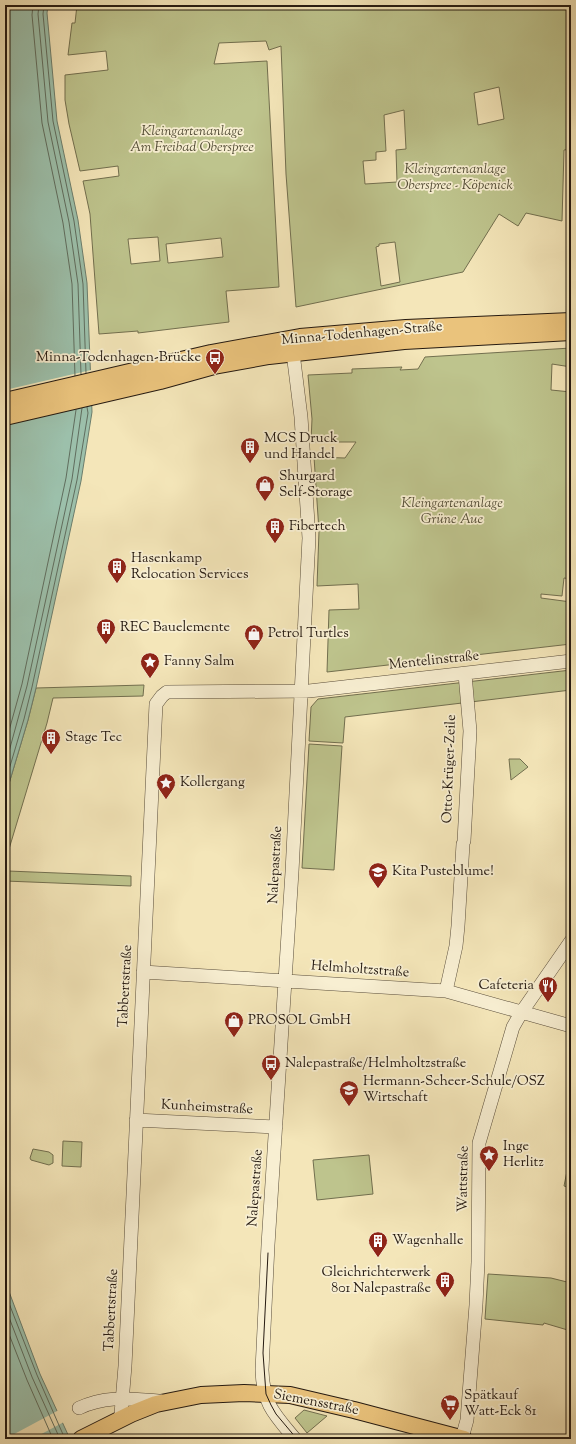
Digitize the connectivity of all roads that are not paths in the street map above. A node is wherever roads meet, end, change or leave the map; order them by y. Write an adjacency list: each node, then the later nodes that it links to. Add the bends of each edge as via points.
1 (571, 321): 3 (main road, Minna-Todenhagen-Straße, via 406,328 314,336)
2 (571, 332): 3 (main road, Minna-Todenhagen-Straße)
3 (292, 346): 4 (main road, Minna-Todenhagen-Straße, via 236,348); 5 (main road, Minna-Todenhagen-Straße, via 262,357 214,366); 8 (street, Nalepastraße, via 301,417 309,538)
4 (5, 401)
5 (5, 417)
6 (571, 661): 7 (street, Mentelinstraße)
7 (464, 674): 8 (street, Mentelinstraße); 12 (street, Otto-Krüger-Zeile, via 470,730 458,926)
8 (301, 691): 10 (street, Tabbertstraße, via 167,692 156,704); 11 (street, Nalepastraße)
9 (571, 941): 13 (street, Wattstraße)
10 (143, 972): 11 (street, Helmholtzstraße); 15 (street, Tabbertstraße)
11 (284, 981): 12 (street, Helmholtzstraße); 16 (street, Nalepastraße)
12 (446, 992): 13 (street, Helmholtzstraße)
13 (521, 1013): 14 (street, Helmholtzstraße); 24 (street, Wattstraße, via 513,1027 479,1143 476,1305)
14 (571, 1026)
15 (136, 1120): 16 (street, Kunheimstraße); 18 (street, Tabbertstraße)
16 (276, 1127): 17 (street, Nalepastraße, via 262,1362)
17 (264, 1394): 19 (main road, Siemensstraße, via 216,1393); 23 (street, via 272,1411); 24 (main road, Siemensstraße, via 290,1395)
18 (122, 1398): 19 (street, Siemensstraße); 20 (street, Siemensstraße, via 94,1401); 21 (street, Tabbertstraße)
19 (164, 1402): 21 (main road, Siemensstraße)
20 (78, 1408)
21 (119, 1420): 22 (main road, Siemensstraße)
22 (81, 1439)
23 (294, 1439)
24 (463, 1439)

